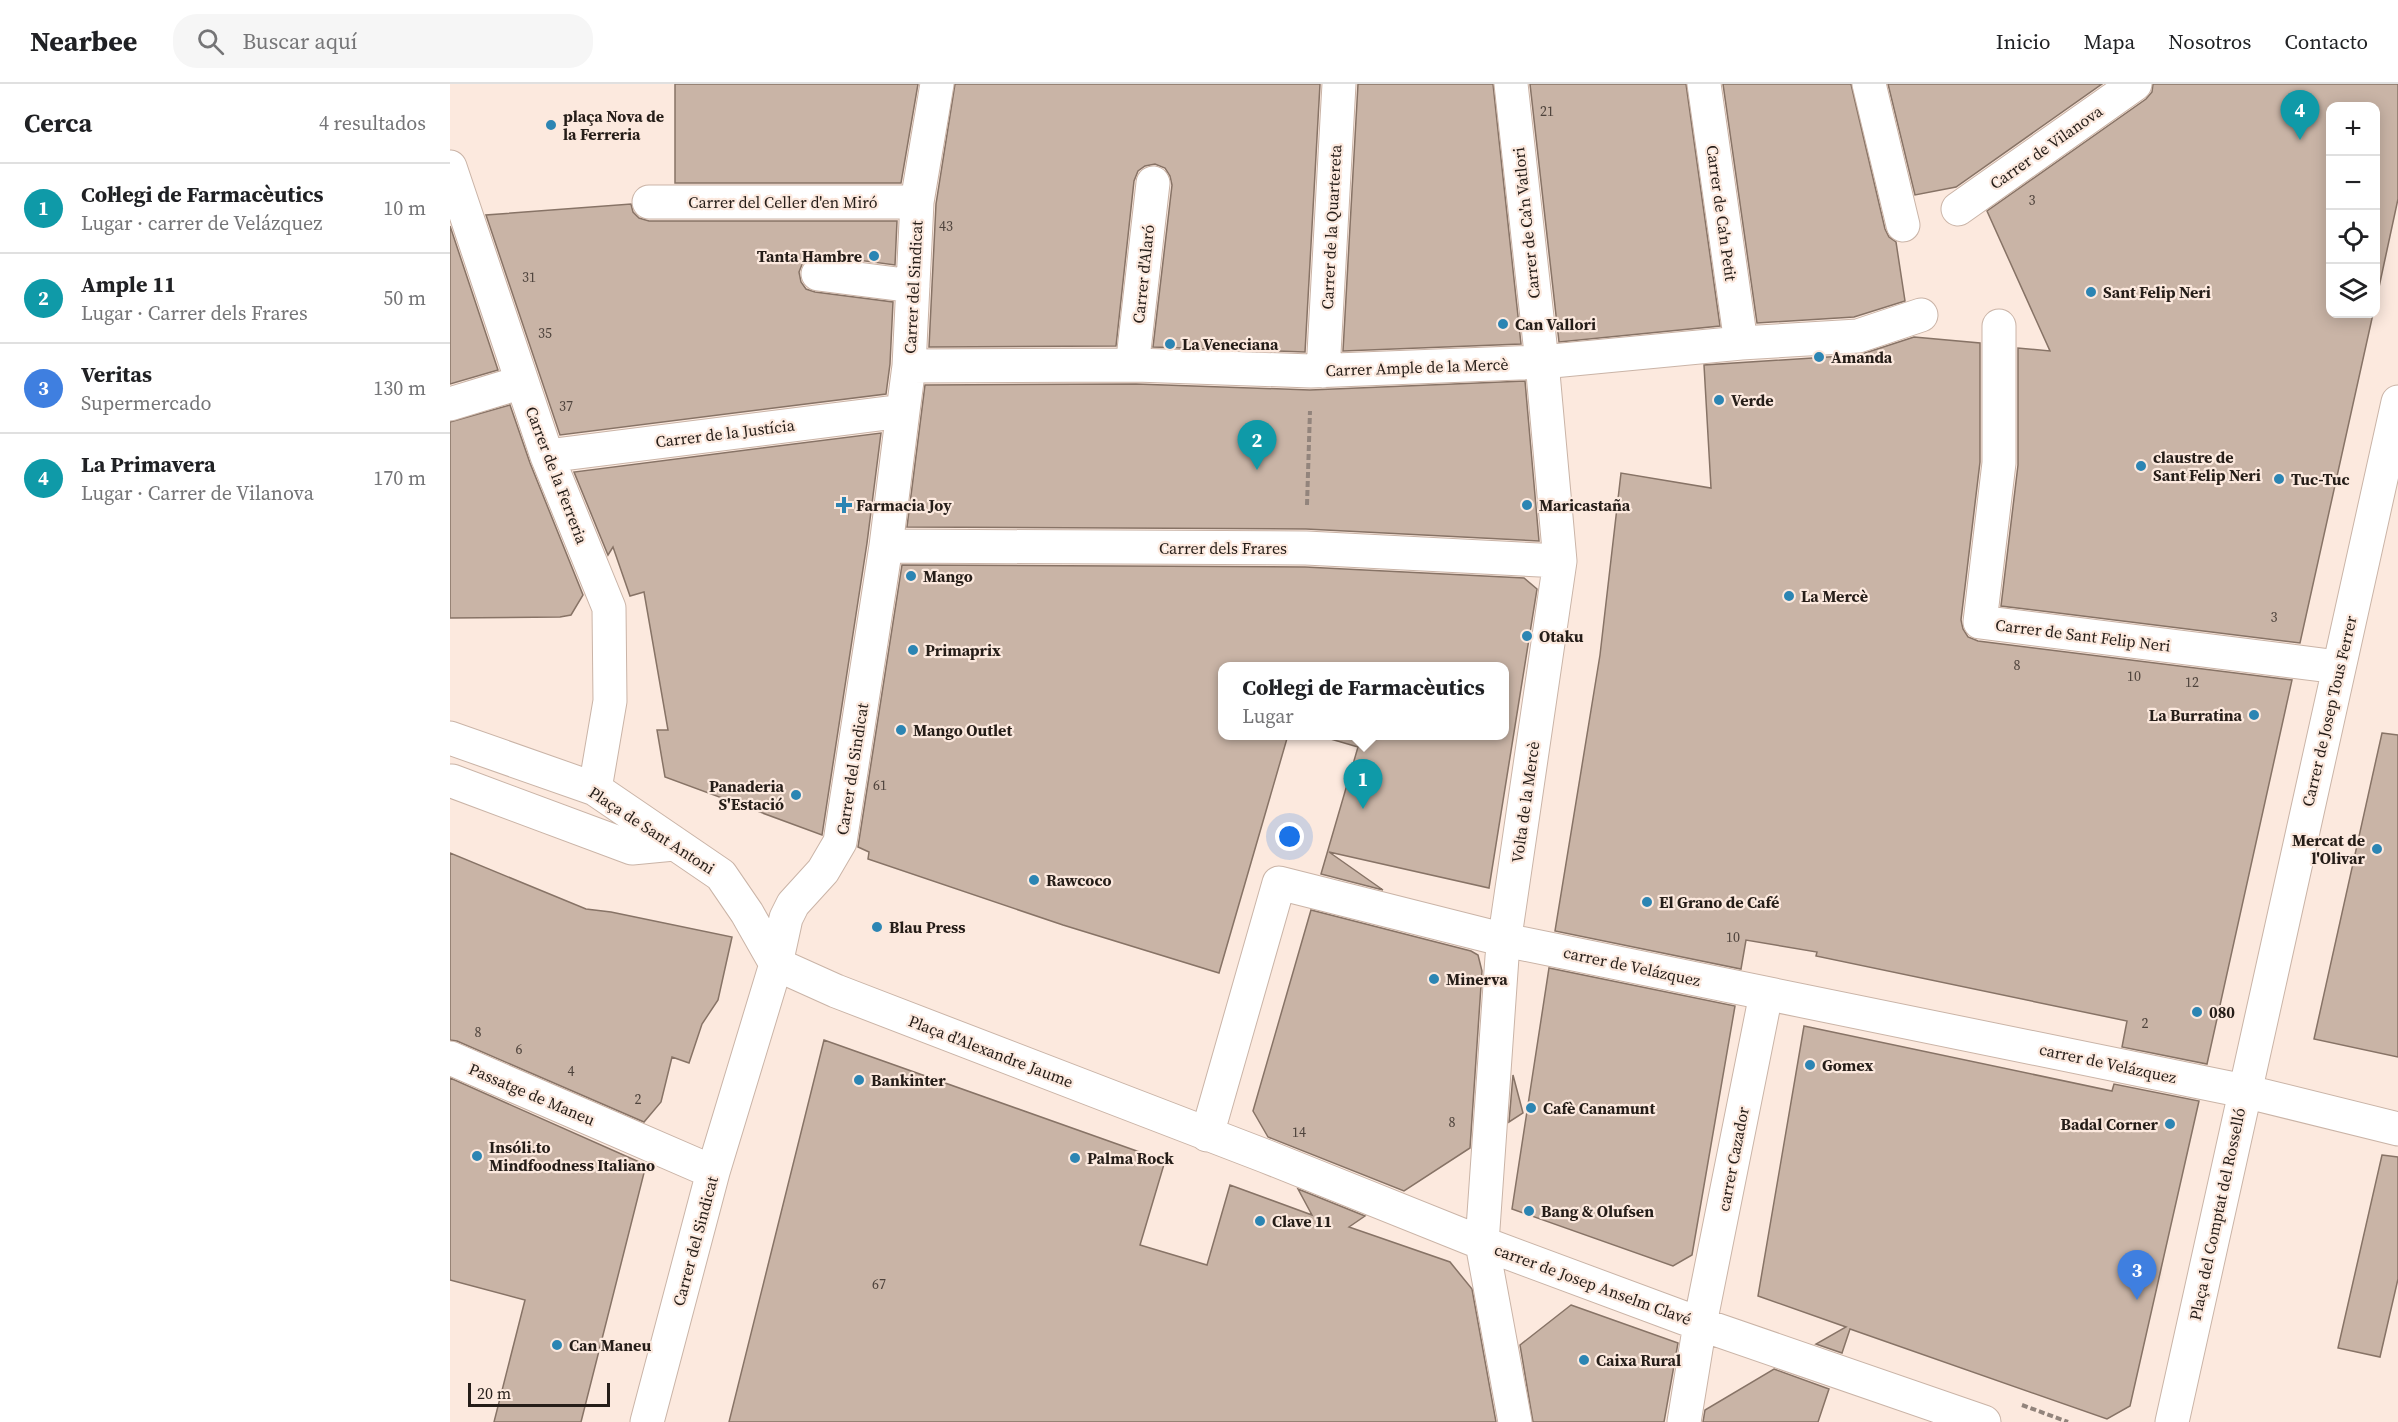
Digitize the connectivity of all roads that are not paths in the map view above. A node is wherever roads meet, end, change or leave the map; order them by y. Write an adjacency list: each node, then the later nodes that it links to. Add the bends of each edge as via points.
1 (937, 84): 10 (street, Carrer del Sindicat)
2 (1339, 84): 21 (street, Carrer de la Quartereta)
3 (1511, 84): 18 (street, Carrer de Ca'n Vatlori)
4 (1704, 84): 17 (street, Carrer de Ca'n Petit)
5 (1869, 84): 12 (street)
6 (2135, 84): 11 (street, Carrer de Vilanova)
7 (450, 167): 22 (street, Carrer de la Ferreria)
8 (1153, 183): 19 (street, Carrer d'Alaró, via 1134,350)
9 (649, 202): 10 (street, Carrer del Celler d'en Miró)
10 (917, 202): 14 (street, Carrer del Sindicat)
11 (1958, 209)
12 (1903, 225)
13 (818, 274): 14 (street)
14 (913, 286): 20 (street, Carrer del Sindicat)
15 (1921, 315): 17 (street, Carrer Ample de la Mercè, via 1858,336)
16 (1999, 326): 29 (street, Carrer de Sant Felip Neri, via 1999,464 1980,622)
17 (1741, 342): 18 (street, Carrer Ample de la Mercè)
18 (1542, 362): 21 (street, Carrer Ample de la Mercè); 28 (street, Volta de la Mercè)
19 (1136, 365): 20 (street, Carrer Ample de la Mercè); 21 (street, Carrer Ample de la Mercè)
20 (909, 366): 25 (street, Carrer del Sindicat)
21 (1317, 371)
22 (522, 382): 24 (street); 26 (street, Carrer de la Ferreria)
23 (2398, 402): 29 (street, Carrer de Josep Tous Ferrer)
24 (450, 404)
25 (903, 411): 26 (street, Carrer de la Justícia); 27 (street, Carrer del Sindicat)
26 (547, 456): 32 (street, Carrer de la Ferreria, via 609,608 610,700)
27 (886, 546): 28 (street, Carrer dels Frares, via 1306,548); 35 (street, Carrer del Sindicat, via 840,842 823,871 793,904)
28 (1560, 561): 34 (street, Volta de la Mercè)
29 (2338, 667): 38 (street, Carrer de Josep Tous Ferrer)
30 (450, 738): 32 (street, Plaça de Sant Antoni)
31 (452, 781): 33 (street, via 632,848)
32 (595, 789): 33 (street, Plaça de Sant Antoni)
33 (674, 844): 35 (street, Plaça de Sant Antoni, via 722,875)
34 (1505, 940): 36 (street, carrer de Velázquez); 40 (street, carrer de Velázquez, via 1279,883); 42 (street, Volta de la Mercè)
35 (776, 964): 40 (street, Plaça d'Alexandre Jaume, via 828,988); 41 (street, Carrer del Sindicat)
36 (1766, 994): 38 (street, carrer de Velázquez); 43 (street, carrer Cazador)
37 (450, 1058): 41 (street, Passatge de Maneu)
38 (2244, 1092): 39 (street, Plaça del Comptat del Rosselló); 48 (street, Plaça del Comptat del Rosselló)
39 (2398, 1129)
40 (1207, 1135): 42 (street, carrer de Josep Anselm Clavé)
41 (713, 1172): 44 (street, Carrer del Sindicat)
42 (1482, 1244): 43 (street, carrer de Josep Anselm Clavé); 45 (street, Volta de la Mercè)
43 (1700, 1324): 46 (street, carrer Cazador); 47 (street, carrer de Josep Anselm Clavé)
44 (647, 1422)
45 (1515, 1422)
46 (1684, 1422)
47 (1984, 1422)
48 (2172, 1422)

